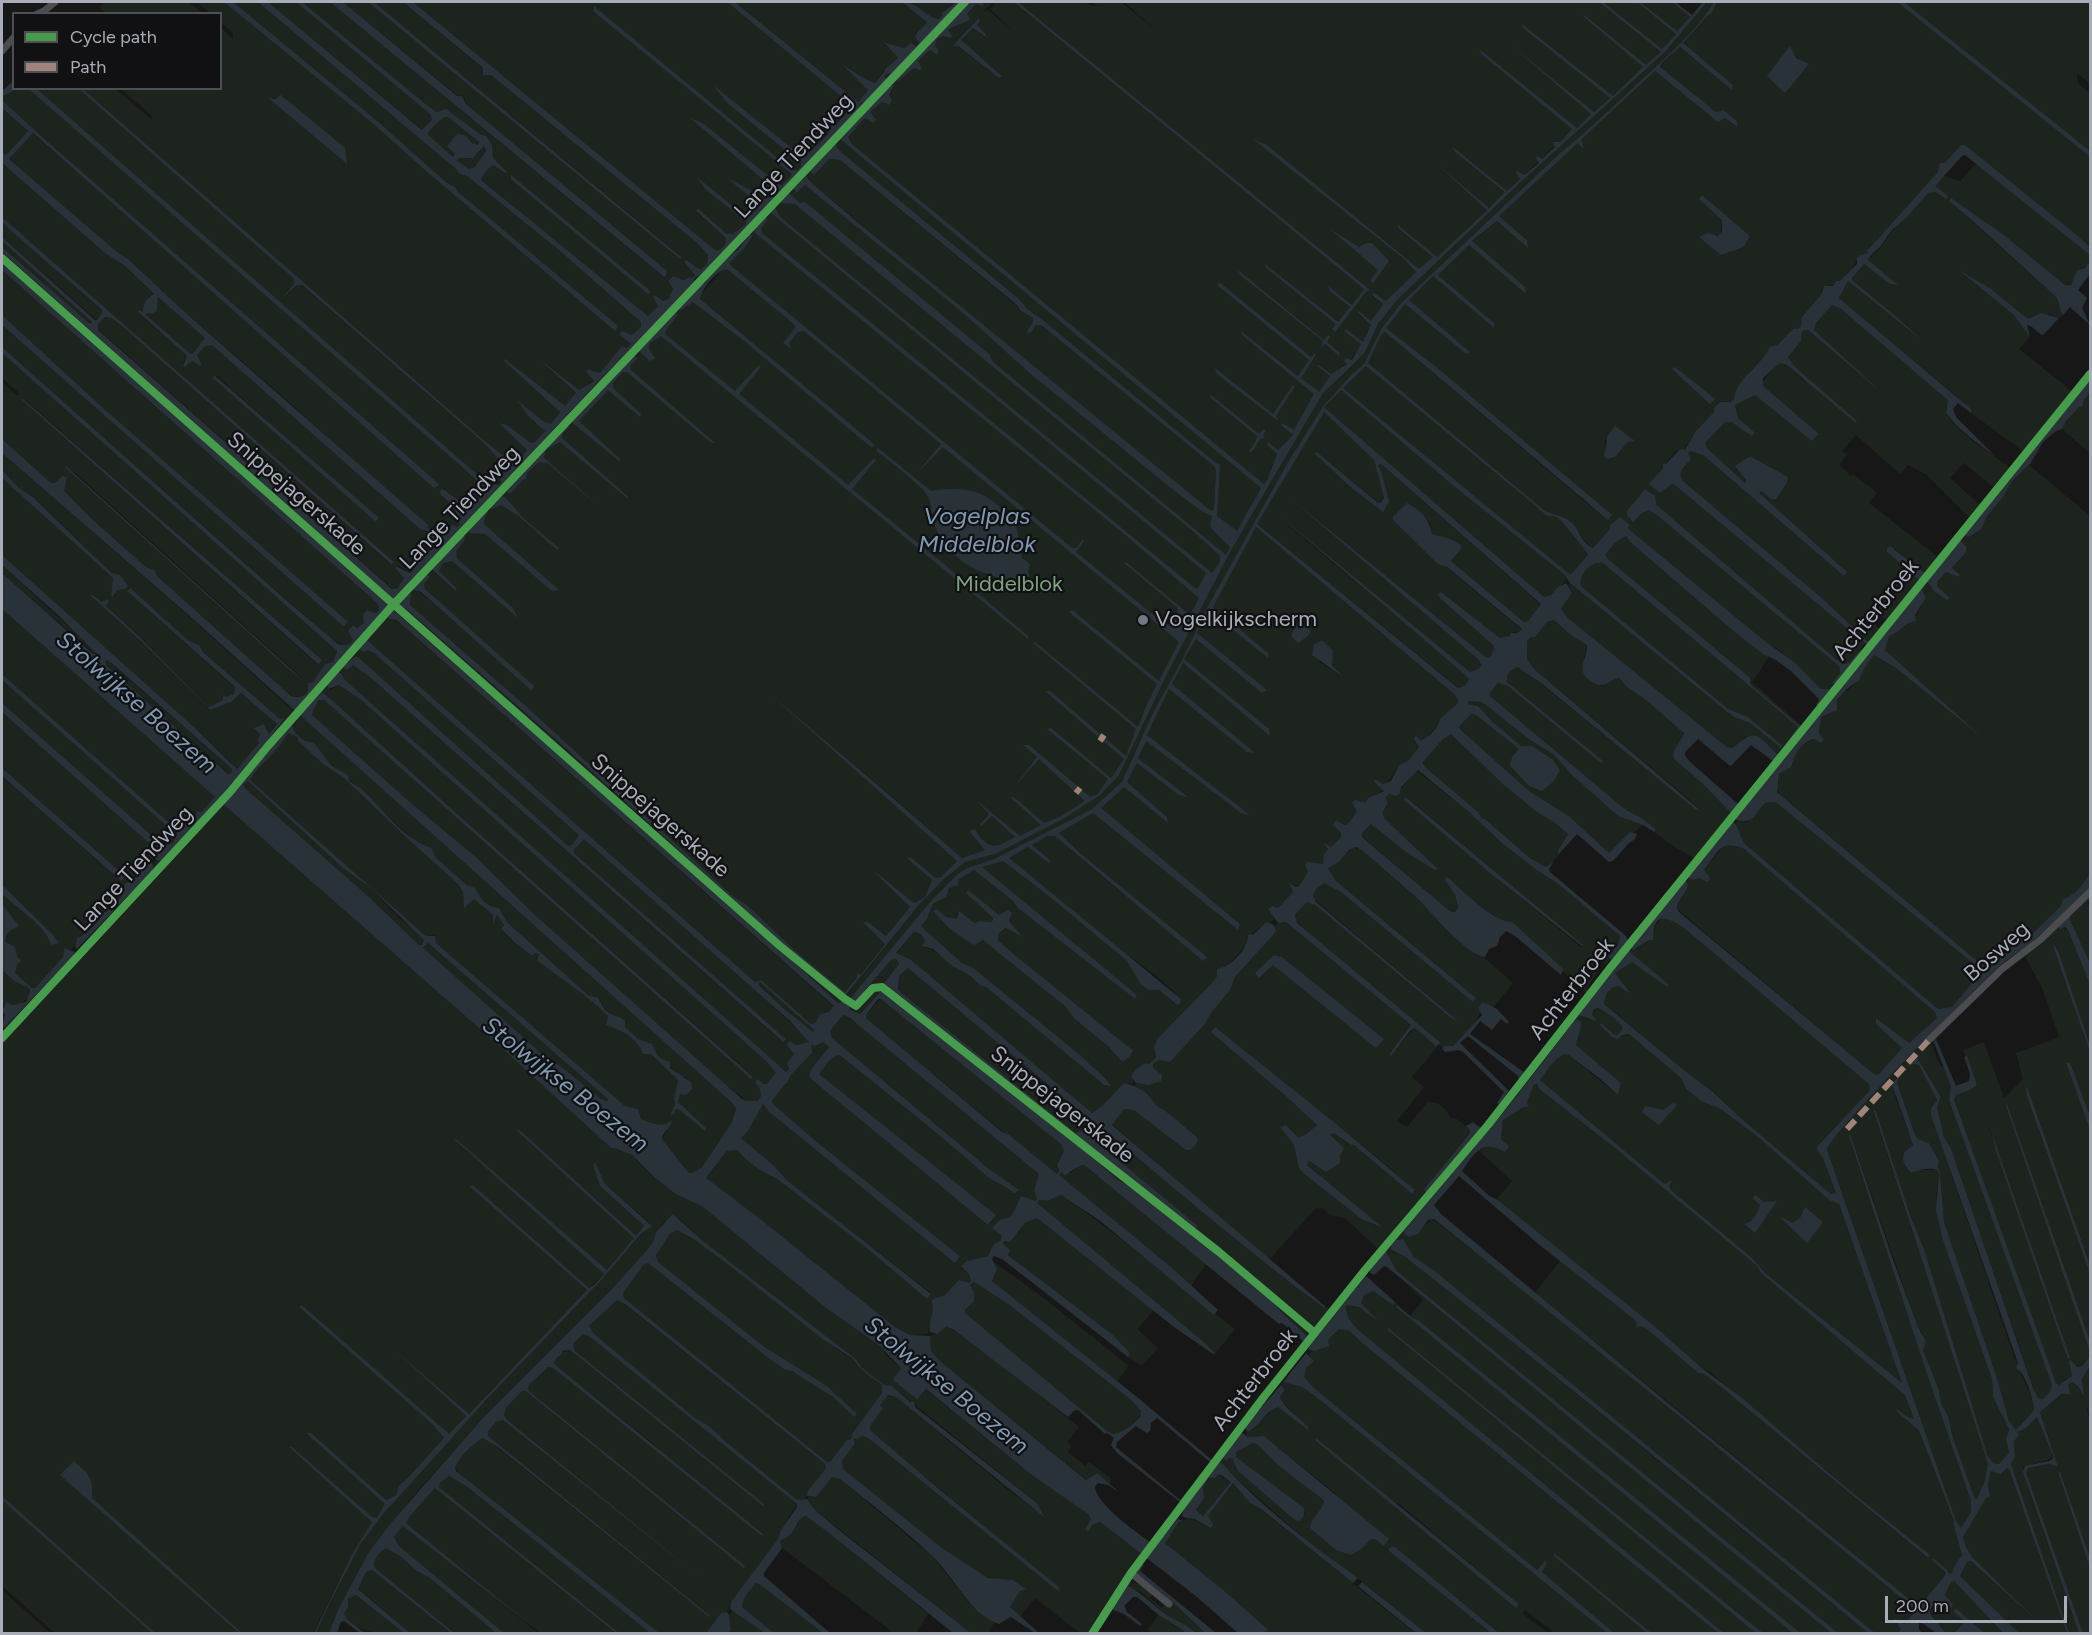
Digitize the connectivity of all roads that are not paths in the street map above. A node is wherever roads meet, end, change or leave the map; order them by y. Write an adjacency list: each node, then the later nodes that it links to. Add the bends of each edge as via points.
1 (965, 2): 6 (street, Lange Tiendweg, via 440,555 230,792)
2 (12, 39): 3 (street)
3 (2, 51)
4 (2091, 374): 8 (street, Achterbroek, via 1611,967 1488,1125 1363,1273)
5 (2091, 892): 7 (street, Bosweg, via 2002,969)
6 (2, 1038)
7 (1928, 1041)
8 (1131, 1573): 9 (street); 10 (street, Achterbroek)
9 (1169, 1604)
10 (1092, 1634)

